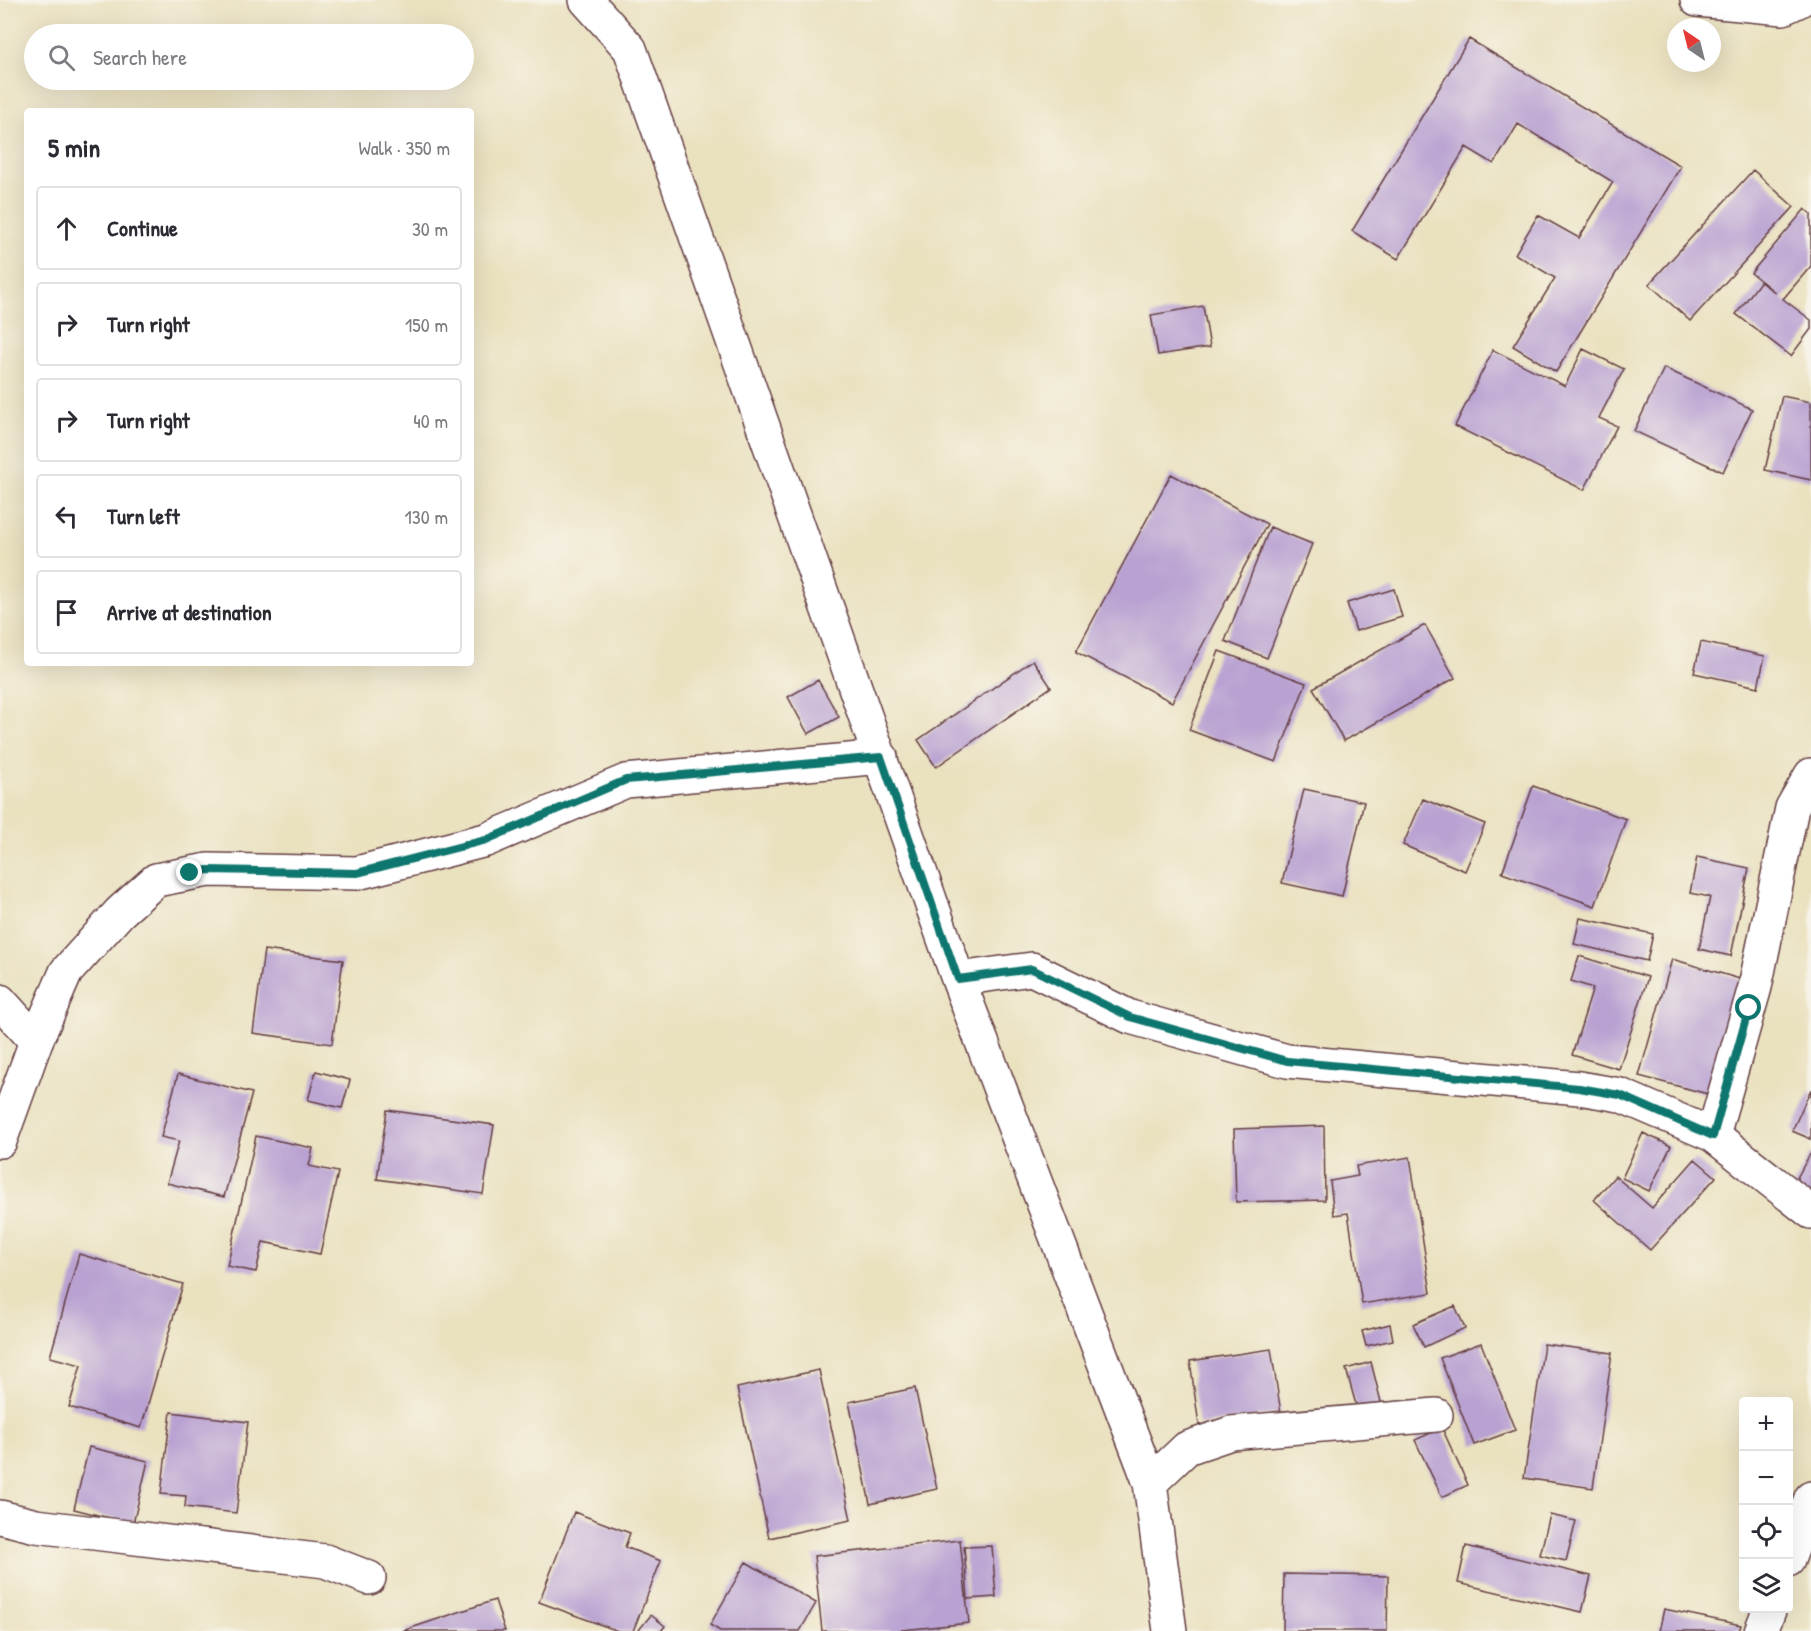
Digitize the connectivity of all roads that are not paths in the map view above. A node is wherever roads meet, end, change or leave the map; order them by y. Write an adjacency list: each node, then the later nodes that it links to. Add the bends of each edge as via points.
1 (586, 0): 4 (street, via 630,49)
2 (1697, 0): 3 (street, via 1783,8)
3 (1800, 0)
4 (881, 757): 6 (street); 8 (street, via 626,780 486,840 357,873 208,870 156,880 120,912 66,972)
5 (1811, 775): 9 (street, via 1792,808 1755,987)
6 (958, 979): 9 (street, via 1032,969 1130,1017 1287,1061 1620,1095); 13 (street)
7 (0, 1001): 8 (street)
8 (36, 1041): 10 (street)
9 (1713, 1136): 11 (street)
10 (0, 1141)
11 (1811, 1212)
12 (1436, 1415): 13 (street, via 1231,1433 1187,1448)
13 (1150, 1483): 19 (street)
14 (1811, 1498): 16 (street)
15 (0, 1517): 17 (street, via 36,1526 325,1561)
16 (1788, 1559)
17 (369, 1578)
18 (1768, 1613): 20 (street)
19 (1170, 1631)
20 (1761, 1631)

